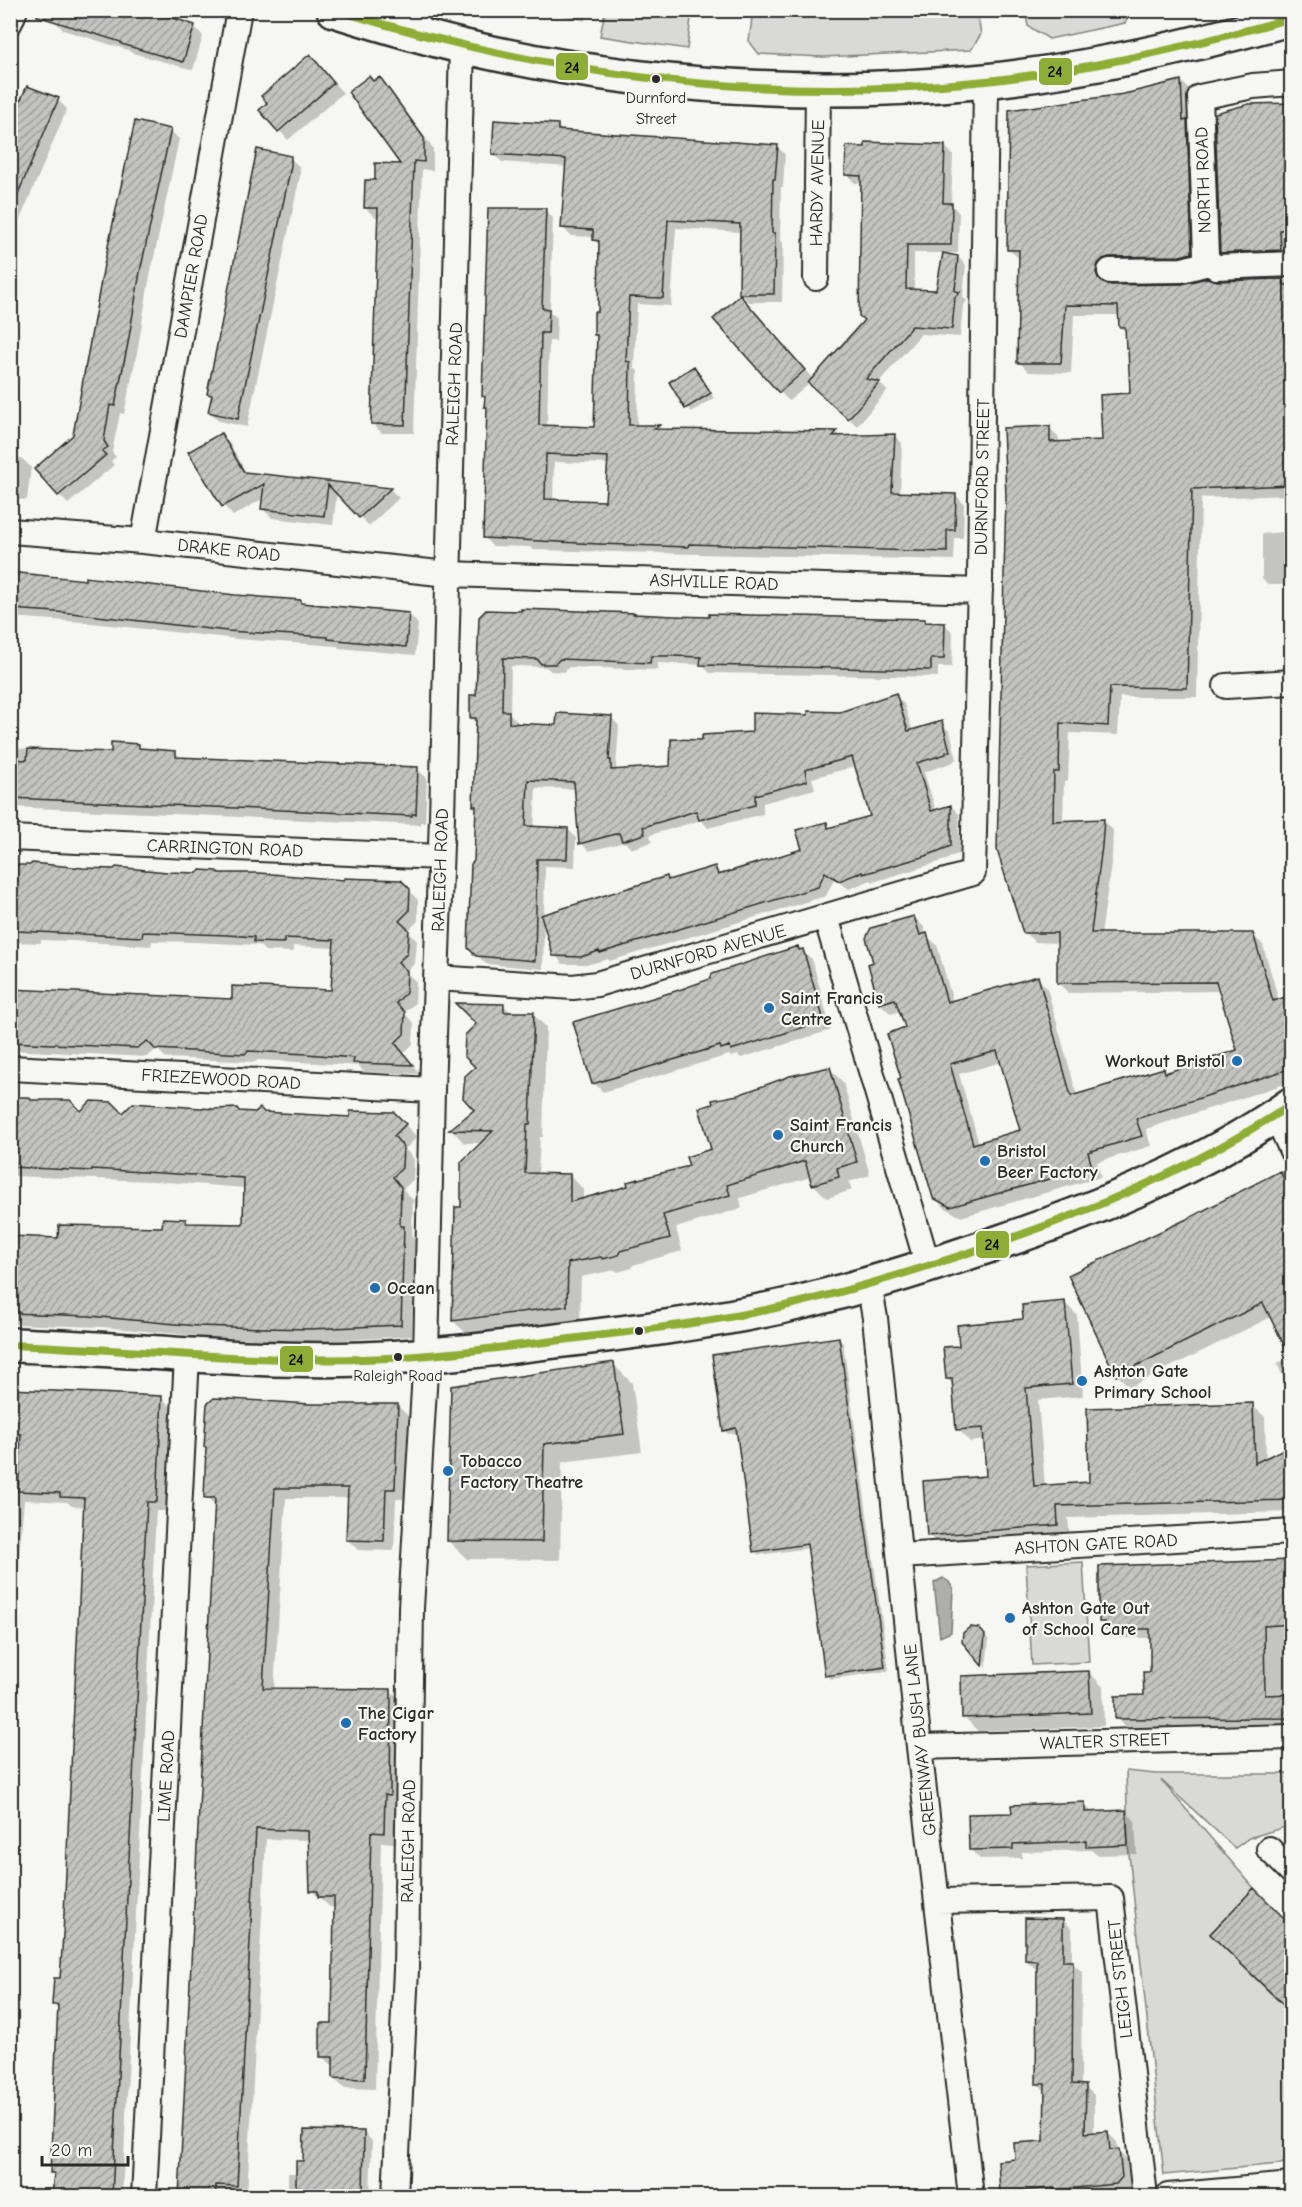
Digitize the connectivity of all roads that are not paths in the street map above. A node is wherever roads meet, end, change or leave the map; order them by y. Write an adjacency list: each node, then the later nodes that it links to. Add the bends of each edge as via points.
1 (15, 10): 5 (street)
2 (239, 10): 16 (street, DAMPIER ROAD)
3 (334, 10): 6 (main road)
4 (1292, 18): 8 (main road, via 1094,64)
5 (10, 22)
6 (416, 22): 7 (main road)
7 (462, 46): 10 (main road, via 658,80); 17 (street, RALEIGH ROAD)
8 (986, 80): 10 (main road, via 892,88); 18 (street, DURNFORD STREET)
9 (1292, 83): 11 (street, NORTH ROAD, via 1252,86 1200,97)
10 (818, 88): 14 (street, HARDY AVENUE)
11 (1209, 263): 12 (street, via 1216,267); 13 (street, via 1182,270)
12 (1292, 264)
13 (1110, 271)
14 (816, 278)
15 (10, 531): 16 (street, DRAKE ROAD)
16 (143, 541): 17 (street, DRAKE ROAD)
17 (448, 574): 18 (street, ASHVILLE ROAD); 22 (street, RALEIGH ROAD)
18 (980, 591): 23 (street, DURNFORD STREET)
19 (1292, 682): 20 (street)
20 (1226, 686)
21 (10, 838): 22 (street, CARRINGTON ROAD)
22 (440, 857): 25 (street, RALEIGH ROAD)
23 (973, 873): 24 (street, DURNFORD AVENUE)
24 (826, 917): 25 (street, DURNFORD AVENUE, via 586,986); 30 (street)
25 (436, 978): 27 (street, RALEIGH ROAD)
26 (10, 1068): 27 (street, FRIEZEWOOD ROAD)
27 (432, 1090): 33 (street, RALEIGH ROAD)
28 (1284, 1110): 29 (street); 30 (main road, via 1234,1142 1151,1185)
29 (1292, 1150)
30 (928, 1266): 31 (main road)
31 (869, 1284): 33 (main road, via 780,1307 674,1326); 36 (street, GREENWAY BUSH LANE)
32 (10, 1346): 34 (main road)
33 (426, 1355): 34 (main road, via 312,1360); 44 (street, RALEIGH ROAD, via 411,1608 406,1970)
34 (187, 1356): 43 (street, LIME ROAD)
35 (1292, 1533): 36 (street, ASHTON GATE ROAD)
36 (900, 1556): 38 (street, GREENWAY BUSH LANE)
37 (1292, 1737): 38 (street, WALTER STREET)
38 (919, 1747): 41 (street, GREENWAY BUSH LANE)
39 (1269, 1850): 40 (street)
40 (1292, 1872)
41 (938, 1901): 45 (street, GREENWAY BUSH LANE); 46 (street, LEIGH STREET, via 1111,1898)
42 (1292, 2185): 47 (street)
43 (144, 2196)
44 (395, 2196)
45 (971, 2196)
46 (1145, 2196)
47 (1168, 2196)

